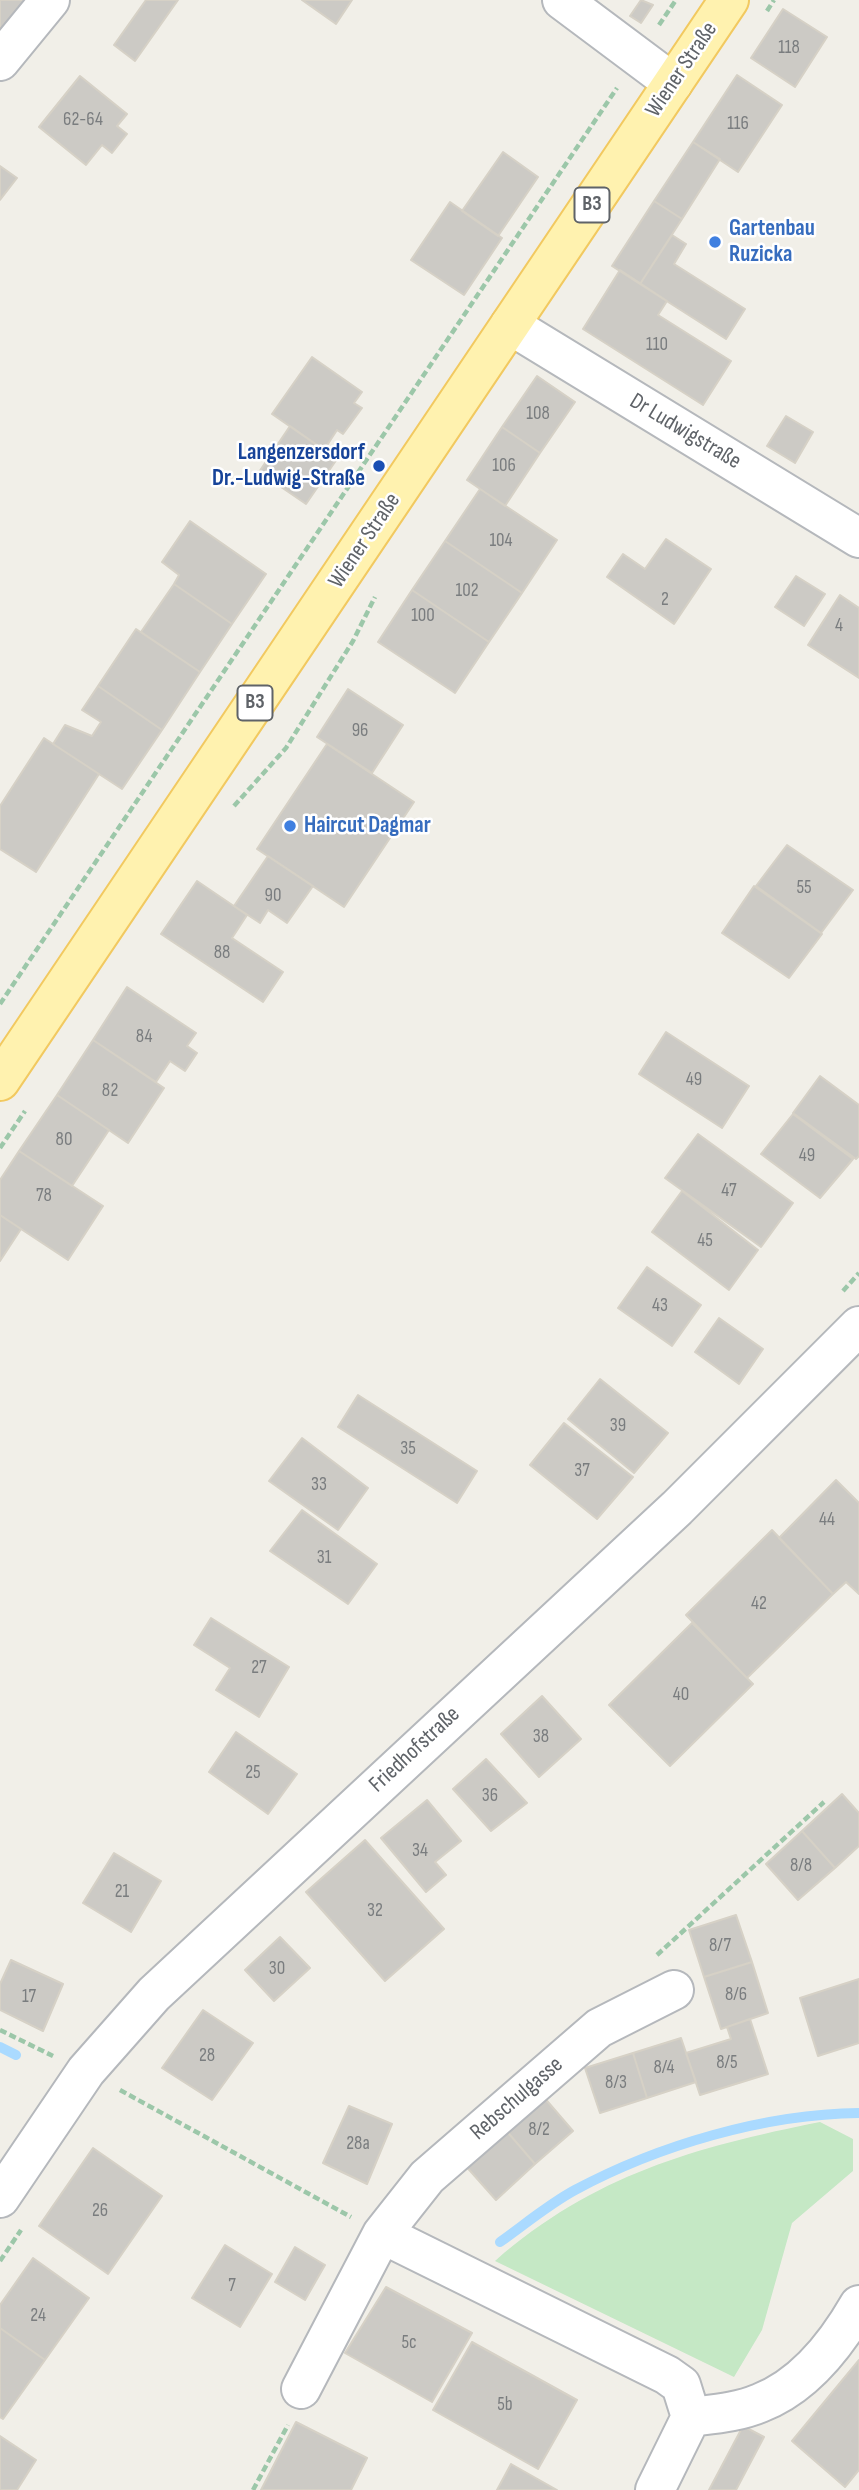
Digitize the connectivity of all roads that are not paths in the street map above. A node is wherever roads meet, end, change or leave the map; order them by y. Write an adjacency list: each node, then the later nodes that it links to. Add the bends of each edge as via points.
1 (50, 0): 4 (street)
2 (562, 0): 5 (street)
3 (729, 0): 5 (main road, Wiener Straße / B3)
4 (0, 61)
5 (673, 83): 6 (main road, Wiener Straße / B3)
6 (510, 325): 7 (street, Dr Ludwigstraße); 8 (main road, Wiener Straße / B3)
7 (859, 538)
8 (0, 1081)
9 (859, 1326): 11 (street, Friedhofstraße, via 677,1508 145,2003 86,2071)
10 (674, 1990): 12 (street, Rebschulgasse, via 599,2028 427,2177)
11 (0, 2198)
12 (382, 2234): 14 (street, Rebschulgasse); 15 (street, via 667,2375 681,2385)
13 (859, 2305): 15 (street, via 826,2353 786,2389 760,2403)
14 (301, 2389)
15 (691, 2417): 16 (street)
16 (655, 2490)

